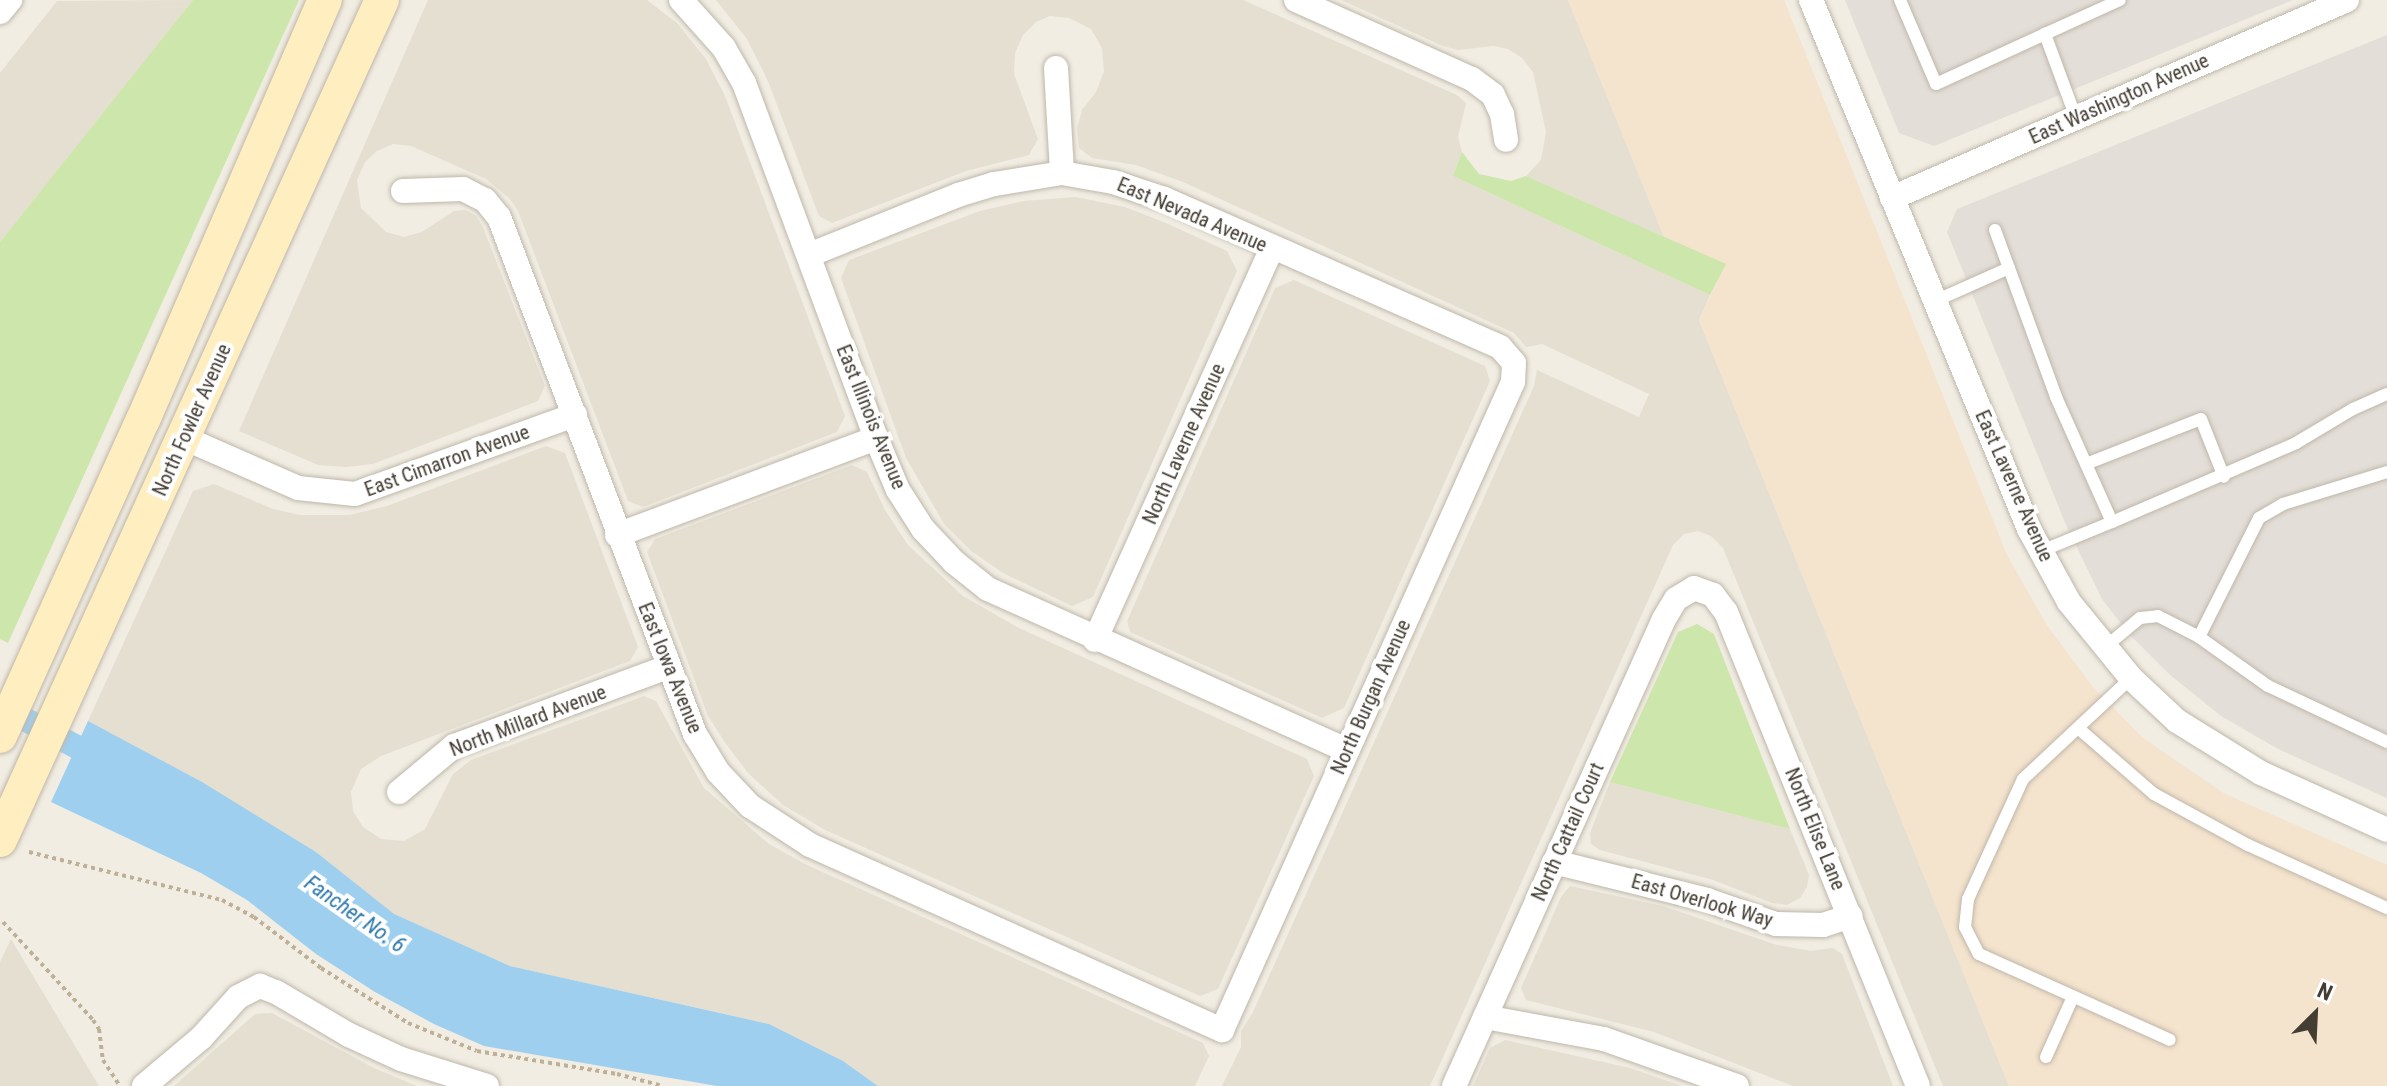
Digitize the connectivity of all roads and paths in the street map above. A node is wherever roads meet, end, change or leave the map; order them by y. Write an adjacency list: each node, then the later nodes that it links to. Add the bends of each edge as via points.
1 (10, 0): 10 (street)
2 (325, 0): 16 (main road)
3 (382, 0): 27 (main road, North Fowler Avenue)
4 (681, 0): 21 (street, East Illinois Avenue, via 724,48 744,83)
5 (1296, 0): 14 (street, via 1472,79 1493,95)
6 (1811, 0): 18 (street, East Laverne Avenue)
7 (1900, 0): 11 (lane, via 1936,84)
8 (2120, 0): 11 (lane)
9 (2347, 0): 13 (street, East Washington Avenue)
10 (0, 12)
11 (2045, 34): 13 (lane)
12 (1056, 68): 15 (street)
13 (2076, 118): 18 (street, East Washington Avenue)
14 (1506, 140)
15 (1062, 173): 20 (street, East Nevada Avenue, via 1164,199); 21 (street, East Nevada Avenue, via 958,195)
16 (243, 188): 27 (main road, via 232,270 170,405 171,424); 41 (main road)
17 (403, 191): 26 (street, East Iowa Avenue, via 463,189 485,200 499,217)
18 (1892, 198): 23 (street, East Laverne Avenue)
19 (1995, 230): 22 (lane)
20 (1272, 248): 24 (street, East Nevada Avenue, via 1500,347); 37 (street, North Laverne Avenue)
21 (809, 255): 28 (street, East Illinois Avenue)
22 (2009, 268): 23 (lane); 29 (lane)
23 (1935, 301): 34 (street, East Laverne Avenue)
24 (1514, 363): 44 (street, North Burgan Avenue, via 1513,382)
25 (2387, 394): 31 (lane)
26 (575, 415): 27 (street, East Cimarron Avenue, via 355,494 298,488); 33 (street, East Iowa Avenue)
27 (184, 438): 47 (main road, North Fowler Avenue, via 52,726)
28 (876, 438): 33 (street); 37 (street, East Illinois Avenue, via 898,490 923,529 954,562 988,589)
29 (2086, 464): 31 (lane, via 2201,419); 32 (lane)
30 (2387, 472): 36 (lane, via 2283,504 2259,518)
31 (2224, 477): 32 (lane)
32 (2112, 522): 34 (lane)
33 (617, 535): 39 (street, East Iowa Avenue)
34 (2039, 552): 38 (street, East Laverne Avenue)
35 (1694, 588): 48 (street, North Cattail Court, via 1676,599 1664,619); 50 (street, North Elise Lane, via 1713,595 1726,612)
36 (2199, 637): 38 (lane, via 2158,616 2140,618); 43 (lane, via 2268,686)
37 (1095, 640): 44 (street, East Illinois Avenue)
38 (2104, 648): 40 (street, East Laverne Avenue)
39 (668, 667): 45 (street, North Millard Avenue, via 454,746); 54 (street, East Iowa Avenue, via 695,734 718,772 750,806 782,829)
40 (2131, 678): 42 (lane); 46 (street, East Laverne Avenue, via 2177,721 2218,749)
41 (8, 718)
42 (2078, 728): 49 (lane, via 2154,794 2248,845); 52 (lane, via 2023,779 1968,899 1965,927 1979,954)
43 (2387, 742)
44 (1347, 750): 54 (street, North Burgan Avenue)
45 (399, 792)
46 (2387, 830)
47 (15, 846): 60 (path, via 222,900 408,1023 463,1046)
48 (1554, 862): 50 (street, East Overlook Way, via 1707,900 1776,924 1823,925); 53 (street, North Cattail Court)
49 (2387, 908)
50 (1851, 916): 63 (street, North Elise Lane)
51 (3, 922): 57 (path, via 93,1020 103,1060)
52 (2073, 997): 55 (lane); 56 (lane)
53 (1485, 1017): 61 (street, North Cattail Court); 62 (street, via 1604,1039)
54 (1222, 1030)
55 (2170, 1040)
56 (2046, 1057)
57 (120, 1086)
58 (144, 1086): 59 (street, via 201,1038 238,997 260,986 401,1059)
59 (487, 1086)
60 (663, 1086)
61 (1454, 1086)
62 (1737, 1086)
63 (1918, 1086)

